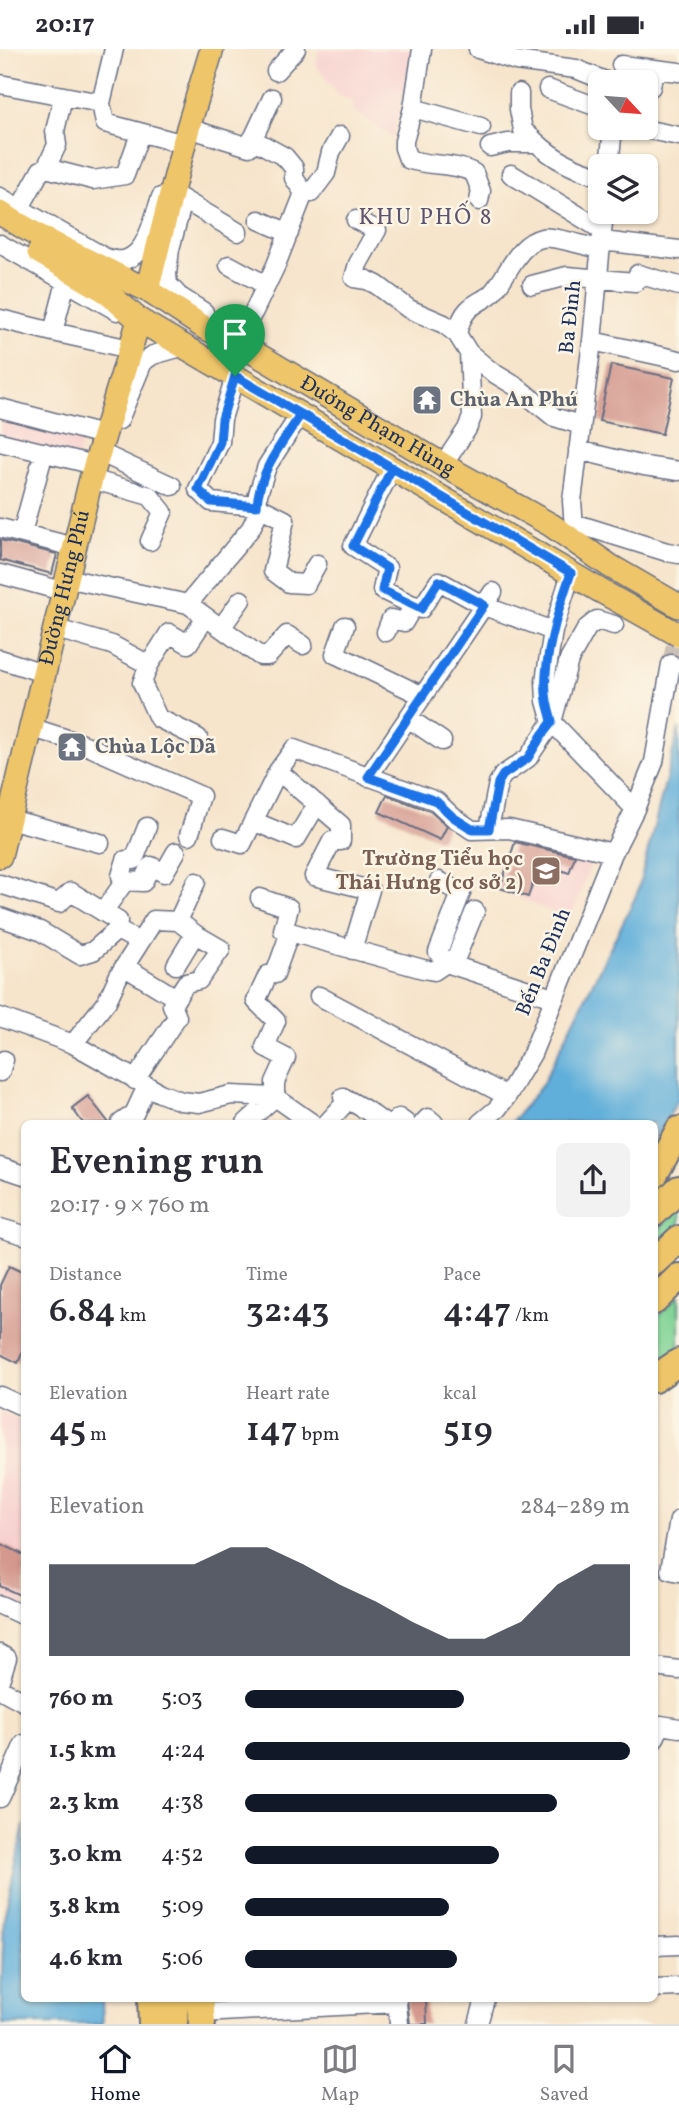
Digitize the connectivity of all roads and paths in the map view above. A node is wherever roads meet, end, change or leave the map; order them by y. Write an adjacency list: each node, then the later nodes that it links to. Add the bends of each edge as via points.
1 (114, 49): 17 (street)
2 (212, 49): 23 (main road)
3 (296, 49): 9 (street)
4 (422, 49): 19 (street)
5 (478, 49): 6 (street, via 516,61)
6 (537, 56): 11 (street)
7 (654, 69): 8 (street); 10 (street)
8 (643, 70)
9 (276, 71)
10 (679, 72)
11 (588, 74)
12 (0, 85): 15 (street)
13 (548, 89): 18 (street)
14 (519, 93): 27 (street, via 523,130)
15 (63, 97): 17 (street); 29 (street, via 55,131 57,145)
16 (272, 98): 26 (street)
17 (101, 103): 22 (street, via 105,123)
18 (588, 104)
19 (413, 108): 20 (street); 35 (street, via 404,141 408,159 474,173 481,191)
20 (481, 127)
21 (658, 132): 25 (street)
22 (140, 134): 23 (street); 29 (street, via 125,175 93,180)
23 (186, 136): 26 (street, via 249,147); 30 (main road)
24 (340, 136): 33 (street, via 326,173 311,193)
25 (679, 136)
26 (252, 139): 33 (street, via 285,157)
27 (537, 143): 28 (street); 31 (street, via 551,156)
28 (490, 148)
29 (46, 168): 36 (street)
30 (177, 170): 34 (main road); 36 (street, via 166,182 146,239 133,257 117,261)
31 (588, 173)
32 (511, 174): 42 (street)
33 (302, 190): 41 (street)
34 (172, 193): 40 (street); 52 (main road); 56 (street, via 181,208 170,249 168,284 204,312)
35 (479, 201)
36 (5, 205): 46 (main road, via 42,238)
37 (259, 220): 41 (street)
38 (356, 220): 58 (street, via 377,230 354,278 377,285 409,309)
39 (0, 229): 46 (main road)
40 (238, 232)
41 (289, 233): 49 (street)
42 (602, 233): 44 (street); 47 (street, Ba Đình); 58 (street, via 582,246 541,238 520,252 500,284 467,310)
43 (0, 244): 48 (street)
44 (679, 250)
45 (229, 265): 49 (street)
46 (102, 278): 52 (main road, Đường Phạm Hùng); 55 (main road, Đường Phạm Hùng)
47 (598, 279): 50 (street, via 567,276); 51 (street, via 635,282 638,274); 59 (street, Ba Đình)
48 (66, 282): 53 (street); 57 (street)
49 (266, 285): 60 (street)
50 (532, 285)
51 (679, 286)
52 (147, 290): 56 (main road, Đường Phạm Hùng)
53 (117, 311)
54 (0, 319): 57 (street)
55 (139, 320): 61 (main road, Đường Phạm Hùng); 62 (main road, Đường Hưng Phú)
56 (205, 328): 60 (main road, Đường Phạm Hùng)
57 (53, 333): 62 (street)
58 (457, 334): 63 (street)
59 (592, 341): 64 (street); 68 (street, Ba Đình)
60 (236, 342): 73 (main road, Đường Phạm Hùng)
61 (185, 346): 65 (main road, Đường Phạm Hùng); 71 (street, via 143,362 119,420)
62 (130, 348): 71 (main road, Đường Hưng Phú)
63 (470, 353): 68 (street, via 554,417); 73 (street, via 472,417)
64 (679, 360)
65 (235, 376): 67 (main road, Đường Phạm Hùng); 77 (street, via 220,442 198,489 211,502)
66 (0, 408): 71 (street)
67 (301, 414): 74 (main road, Đường Phạm Hùng); 77 (street, via 267,466)
68 (581, 427): 70 (street, Ba Đình)
69 (1, 446): 72 (street)
70 (578, 450): 75 (street); 79 (street, Ba Đình, via 572,501)
71 (99, 451): 72 (street); 76 (street); 81 (street, via 163,512); 82 (main road, Đường Hưng Phú)
72 (44, 453): 80 (street)
73 (443, 465): 79 (main road, Đường Phạm Hùng, via 551,525)
74 (392, 468): 85 (main road, Đường Phạm Hùng); 91 (street, via 353,546 387,568 382,590)
75 (679, 471)
76 (172, 486)
77 (257, 506): 84 (street, via 285,520 273,571 289,583 306,584); 90 (street, via 251,528)
78 (0, 528): 80 (street)
79 (575, 532): 83 (street); 92 (main road, Đường Phạm Hùng, via 610,566)
80 (22, 533): 82 (street)
81 (150, 541)
82 (74, 547): 87 (main road, Đường Hưng Phú)
83 (679, 554)
84 (317, 564)
85 (571, 573): 98 (street); 100 (main road, Đường Phạm Hùng, bridge)
86 (0, 574): 87 (street)
87 (64, 584): 90 (street); 96 (main road, Đường Hưng Phú)
88 (488, 599): 91 (street, via 439,581 421,609); 98 (street); 106 (street)
89 (241, 600): 97 (street)
90 (188, 604): 93 (street)
91 (414, 605): 99 (street, via 404,622 391,619)
92 (679, 606)
93 (206, 617): 97 (street); 104 (street, via 188,644 169,633)
94 (614, 625): 108 (street, via 597,620 587,628 569,660)
95 (345, 626): 106 (street, via 335,654)
96 (53, 628): 104 (street, via 112,645); 105 (main road, Đường Hưng Phú)
97 (221, 628): 101 (street, via 260,656 268,656 287,635)
98 (553, 631): 108 (street, via 545,681)
99 (386, 632)
100 (679, 635)
101 (303, 645)
102 (0, 659): 105 (street)
103 (671, 664): 115 (street, Bến Ba Đình, via 654,762)
104 (149, 665): 110 (street, via 142,683 158,718)
105 (43, 673): 109 (main road, Đường Hưng Phú)
106 (423, 695): 107 (street)
107 (408, 718): 111 (street); 113 (street)
108 (552, 722): 115 (street); 119 (street, via 528,758 498,783)
109 (30, 727): 116 (main road, Đường Hưng Phú); 120 (street, via 83,744 201,796)
110 (198, 738)
111 (442, 741)
112 (278, 771): 113 (street, via 294,749); 114 (street); 117 (street)
113 (368, 777): 119 (street, via 436,801 472,829)
114 (317, 804): 117 (street, via 296,839); 139 (street, via 341,825 341,841 332,841 314,876 370,890)
115 (635, 809): 124 (street, Bến Ba Đình)
116 (9, 819): 122 (street); 125 (main road, Đường Hưng Phú)
117 (253, 821): 121 (street, via 242,845)
118 (147, 827): 126 (street, via 134,860 126,860 121,876)
119 (489, 829): 124 (street, via 509,829)
120 (189, 835)
121 (223, 838)
122 (100, 843)
123 (176, 852): 126 (street, via 164,873 151,866 143,882)
124 (613, 853): 144 (street, Bến Ba Đình)
125 (0, 856)
126 (125, 881): 132 (street)
127 (439, 881): 140 (street, via 461,893 438,952)
128 (196, 882): 134 (street)
129 (0, 884): 132 (street, via 59,903 71,893)
130 (260, 898): 136 (street, via 289,908 283,930)
131 (475, 911): 140 (street)
132 (103, 912): 135 (street, via 118,921)
133 (0, 917): 135 (street, via 40,931 80,954 93,951)
134 (178, 921): 137 (street); 138 (street, via 154,920)
135 (117, 930): 138 (street)
136 (290, 932): 139 (street); 150 (street, via 275,974 268,975 256,1001 276,1020 265,1047 286,1058 275,1082)
137 (195, 935): 141 (street); 145 (street, via 221,949 199,980 186,983)
138 (140, 942): 142 (street)
139 (352, 950): 140 (street, via 434,971)
140 (449, 964): 144 (street)
141 (176, 965)
142 (125, 967): 145 (street); 147 (street, via 107,1001)
143 (319, 996): 149 (street)
144 (553, 997): 149 (street, Bến Ba Đình, via 532,1053)
145 (176, 998): 148 (street, via 172,1005 177,1017)
146 (0, 1017): 147 (street)
147 (74, 1044): 148 (street)
148 (141, 1083): 150 (street, via 181,1101 199,1103 231,1095); 151 (street, via 134,1114)
149 (507, 1096): 156 (street, Bến Ba Đình)
150 (275, 1097): 152 (street); 153 (street)
151 (125, 1120)
152 (249, 1120)
153 (308, 1120)
154 (329, 1120): 155 (street, via 346,1098)
155 (380, 1120)
156 (484, 1120)
157 (679, 1130): 160 (highway)
158 (679, 1159): 162 (main road)
159 (0, 1167): 161 (street)
160 (658, 1168)
161 (21, 1174)
162 (658, 1181)
163 (679, 1189): 164 (highway)
164 (658, 1209)
165 (0, 1228): 166 (street)
166 (21, 1234)
167 (679, 1240): 168 (highway)
168 (658, 1258)
169 (679, 1277): 170 (highway)
170 (658, 1297)
171 (679, 1362): 172 (highway)
172 (658, 1376)
173 (0, 1396): 174 (street)
174 (21, 1405)
175 (679, 1520): 176 (street, via 670,1570)
176 (679, 1572)
177 (0, 1605): 178 (street)
178 (21, 1615)
179 (0, 1654): 182 (street, via 7,1658)
180 (658, 1667): 181 (street)
181 (679, 1669)
182 (0, 1680)
183 (0, 1689): 184 (street)
184 (21, 1700)
185 (679, 1728): 186 (street, via 661,1725)
186 (658, 1731)
187 (21, 1748): 188 (street)
188 (5, 1772): 189 (street)
189 (0, 1798)
190 (679, 1945): 191 (street)
191 (658, 1946)
192 (679, 1987): 193 (street)
193 (658, 1988)
194 (134, 2002): 202 (highway)
195 (151, 2002): 203 (highway)
196 (174, 2002): 204 (highway)
197 (390, 2002): 200 (street)
198 (398, 2002): 205 (street)
199 (484, 2002): 206 (street)
200 (324, 2010): 201 (street)
201 (201, 2012)
202 (135, 2024)
203 (152, 2024)
204 (174, 2024)
205 (399, 2024)
206 (478, 2024)

